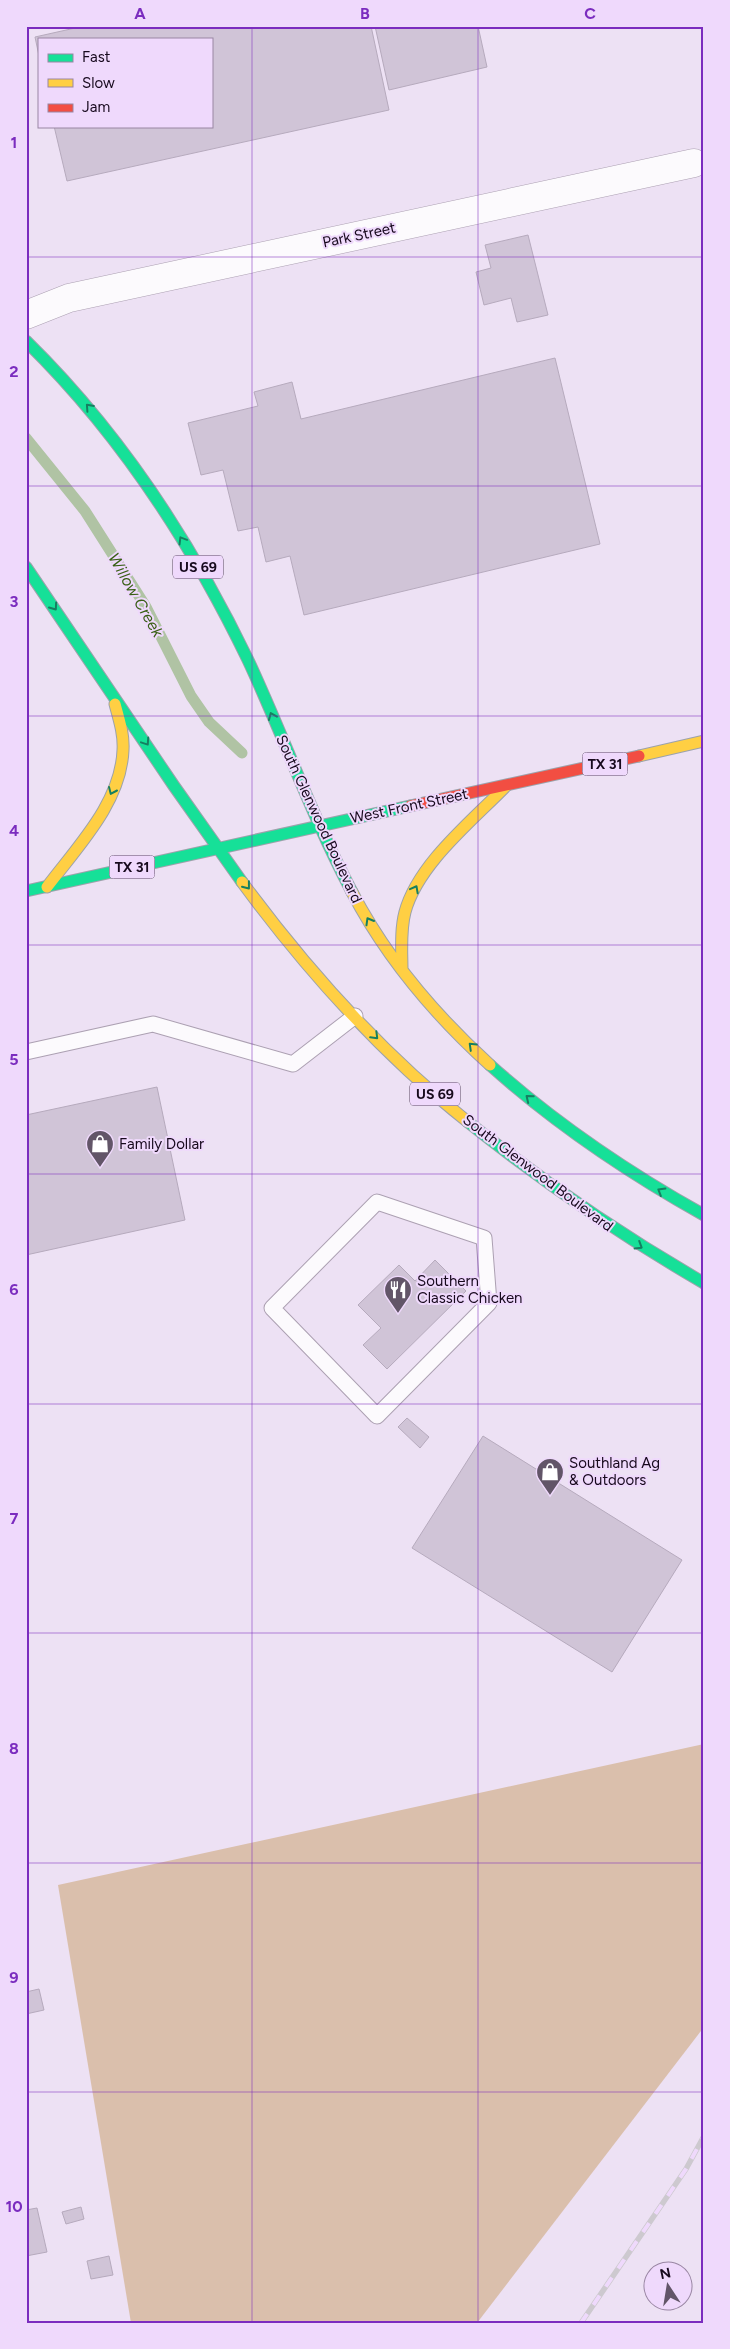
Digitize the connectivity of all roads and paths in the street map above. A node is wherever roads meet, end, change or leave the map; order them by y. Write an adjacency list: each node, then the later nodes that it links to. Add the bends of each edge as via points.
1 (694, 163): 2 (street, Park Street, via 69,298)
2 (26, 315)
3 (26, 341): 8 (main road, South Glenwood Boulevard / US 69, one-way to 3, via 249,663 222,608 178,534 140,474 100,420)
4 (26, 567): 5 (main road, South Glenwood Boulevard / US 69, one-way to 5)
5 (112, 693): 9 (main road, South Glenwood Boulevard / US 69, one-way to 9); 10 (main road, one-way to 10, via 121,728 123,752 120,772 102,812)
6 (704, 742): 7 (main road, West Front Street / TX 31)
7 (506, 786): 8 (main road, West Front Street / TX 31); 12 (main road, one-way to 7, via 403,927 407,906 417,884)
8 (319, 825): 9 (main road, West Front Street / TX 31); 12 (main road, South Glenwood Boulevard / US 69, one-way to 8, via 357,901)
9 (218, 848): 10 (main road, West Front Street / TX 31); 13 (main road, South Glenwood Boulevard / US 69, one-way to 13, via 334,995)
10 (47, 887): 11 (main road, West Front Street / TX 31)
11 (26, 892)
12 (402, 970): 15 (main road, South Glenwood Boulevard / US 69, one-way to 12, via 622,1168 507,1080 450,1025)
13 (355, 1016): 14 (lane, via 292,1064 152,1024); 17 (main road, South Glenwood Boulevard / US 69, one-way to 17, via 444,1102 505,1152 587,1213)
14 (26, 1052)
15 (704, 1216)
16 (484, 1238): 16 (lane, via 377,1202 272,1308 377,1416 489,1303)
17 (704, 1283)

